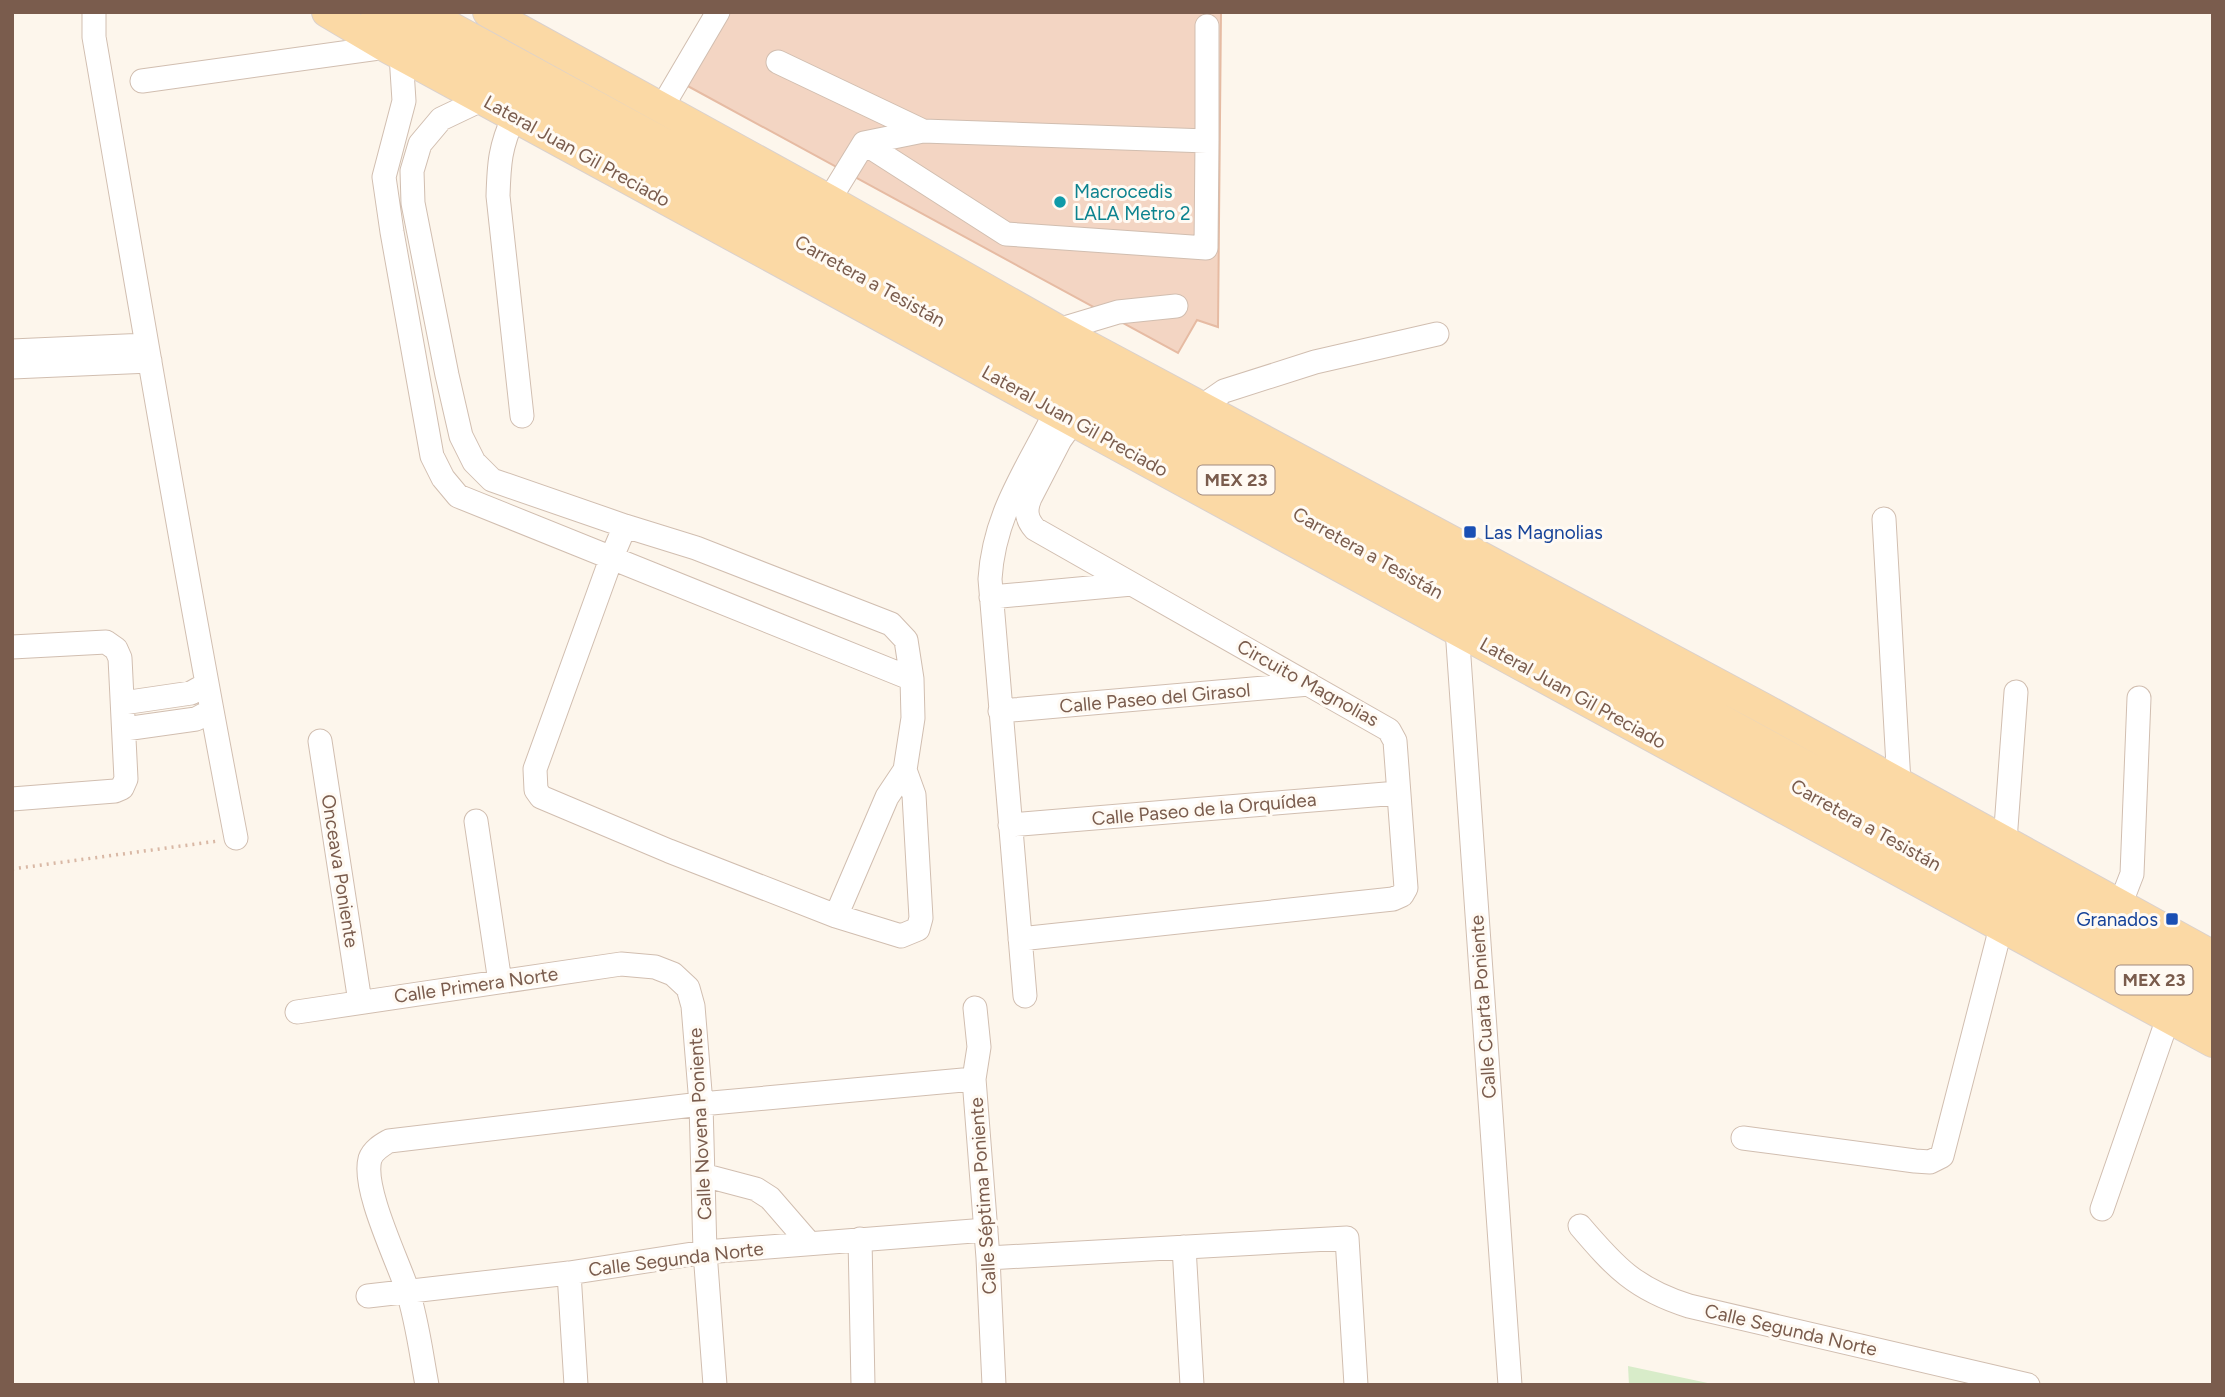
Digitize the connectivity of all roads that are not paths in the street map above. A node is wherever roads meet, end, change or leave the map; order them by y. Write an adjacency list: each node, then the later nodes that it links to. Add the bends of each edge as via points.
1 (94, 12): 22 (street, via 94,37)
2 (327, 12): 8 (main road, Lateral Juan Gil Preciado)
3 (376, 12): 30 (main road, Carretera a Tesistán / MEX 23)
4 (423, 12): 30 (main road, Carretera a Tesistán / MEX 23)
5 (488, 12): 12 (main road)
6 (718, 12): 12 (street)
7 (1207, 26): 15 (street)
8 (393, 51): 10 (street); 11 (main road, Lateral Juan Gil Preciado); 36 (street, via 404,101 384,177 432,456 458,496)
9 (778, 62): 14 (street)
10 (142, 81)
11 (483, 100): 13 (main road, Lateral Juan Gil Preciado); 34 (street, via 442,119 420,144 412,171 413,203 461,436 474,462 492,480)
12 (661, 109): 17 (main road)
13 (514, 117): 26 (main road, Lateral Juan Gil Preciado); 27 (street, via 503,139 498,196)
14 (923, 131): 15 (street); 16 (street)
15 (1207, 141): 16 (street, via 1206,248 1006,234)
16 (864, 143): 17 (street)
17 (830, 200): 19 (main road)
18 (1176, 306): 19 (street, via 1118,312)
19 (1058, 330): 25 (main road)
20 (1437, 334): 25 (street, via 1315,362 1224,391)
21 (12, 351): 23 (street)
22 (148, 353): 23 (street); 42 (street)
23 (67, 356): 24 (street)
24 (12, 367)
25 (1201, 407): 28 (main road)
26 (1065, 415): 32 (main road, Lateral Juan Gil Preciado); 37 (street, Circuito Magnolias, via 1060,440 1030,498 1027,515 1035,529); 38 (street, via 1007,504 991,559)
27 (522, 416)
28 (1249, 434): 29 (main road); 30 (main road)
29 (1319, 472): 31 (main road); 52 (main road)
30 (1247, 474): 31 (main road, Carretera a Tesistán / MEX 23); 32 (main road)
31 (1288, 496): 35 (main road); 63 (main road, Carretera a Tesistán / MEX 23)
32 (1214, 498): 35 (main road, Lateral Juan Gil Preciado)
33 (1884, 519): 52 (street)
34 (625, 526): 36 (street); 41 (street, via 696,548 891,624 906,640)
35 (1283, 536): 39 (main road, Lateral Juan Gil Preciado)
36 (611, 559): 41 (street); 60 (street, via 535,769 536,790 541,797 669,851)
37 (1132, 584): 38 (street); 43 (street, Circuito Magnolias)
38 (990, 597): 48 (street)
39 (1457, 629): 61 (main road, Lateral Juan Gil Preciado); 98 (street, Calle Cuarta Poniente)
40 (12, 648): 46 (street, via 106,642 120,658)
41 (912, 679): 51 (street, via 913,718)
42 (207, 684): 46 (street, via 191,693); 47 (street)
43 (1310, 684): 48 (street, Calle Paseo del Girasol); 53 (street, Circuito Magnolias, via 1389,730 1395,741)
44 (2016, 692): 58 (street)
45 (2139, 698): 59 (street, via 2132,874)
46 (123, 703): 49 (street)
47 (211, 711): 49 (street, via 195,719); 57 (street)
48 (1000, 711): 56 (street)
49 (125, 729): 54 (street, via 126,779 122,788)
50 (320, 741): 69 (street, Onceava Poniente)
51 (905, 770): 60 (street, via 887,797); 60 (street, via 914,795 918,929 901,936)
52 (1899, 783): 58 (main road)
53 (1398, 793): 56 (street, Calle Paseo de la Orquídea); 62 (street, Circuito Magnolias, via 1406,888 1393,899)
54 (12, 799)
55 (476, 821): 66 (street)
56 (1010, 825): 62 (street)
57 (236, 838)
58 (2004, 841): 59 (main road)
59 (2120, 905): 63 (street); 64 (main road)
60 (836, 916)
61 (2001, 927): 63 (main road, Lateral Juan Gil Preciado); 77 (street, via 1942,1156 1930,1162 1915,1161)
62 (1020, 939): 68 (street)
63 (2094, 950): 67 (main road, Carretera a Tesistán / MEX 23); 72 (main road, Carretera a Tesistán / MEX 23); 73 (main road, Lateral Juan Gil Preciado)
64 (2213, 956)
65 (655, 967): 66 (street, Calle Primera Norte, via 621,964); 76 (street, Calle Novena Poniente, via 673,974 688,988)
66 (500, 982): 69 (street, Calle Primera Norte)
67 (2213, 988)
68 (1025, 996)
69 (360, 1002): 71 (street, Calle Primera Norte)
70 (975, 1009): 75 (street, Calle Séptima Poniente, via 979,1046)
71 (297, 1012)
72 (2213, 1013)
73 (2168, 1018): 74 (main road, Lateral Juan Gil Preciado); 79 (street)
74 (2213, 1042)
75 (974, 1079): 76 (street); 81 (street, Calle Séptima Poniente)
76 (701, 1104): 78 (street, Calle Novena Poniente); 88 (street, via 389,1140 370,1158 369,1180)
77 (1743, 1138)
78 (703, 1175): 83 (street, via 756,1189 770,1198); 85 (street, Calle Novena Poniente)
79 (2102, 1209)
80 (1580, 1226): 90 (street, Calle Segunda Norte, via 1611,1263 1661,1297)
81 (986, 1230): 82 (street, Calle Segunda Norte); 86 (street, Calle Séptima Poniente)
82 (860, 1239): 83 (street, Calle Segunda Norte); 94 (street)
83 (809, 1243): 85 (street, Calle Segunda Norte)
84 (1184, 1247): 86 (street); 96 (street); 97 (street, via 1347,1238)
85 (705, 1252): 87 (street, Calle Segunda Norte); 93 (street, Calle Novena Poniente)
86 (988, 1258): 95 (street, Calle Séptima Poniente)
87 (569, 1273): 88 (street, Calle Segunda Norte); 92 (street)
88 (408, 1291): 89 (street, Calle Segunda Norte); 91 (street)
89 (368, 1296)
90 (1950, 1376): 99 (street, Calle Segunda Norte)
91 (427, 1385)
92 (576, 1385)
93 (715, 1385)
94 (863, 1385)
95 (994, 1385)
96 (1192, 1385)
97 (1356, 1385)
98 (1510, 1385)
99 (2028, 1385)

